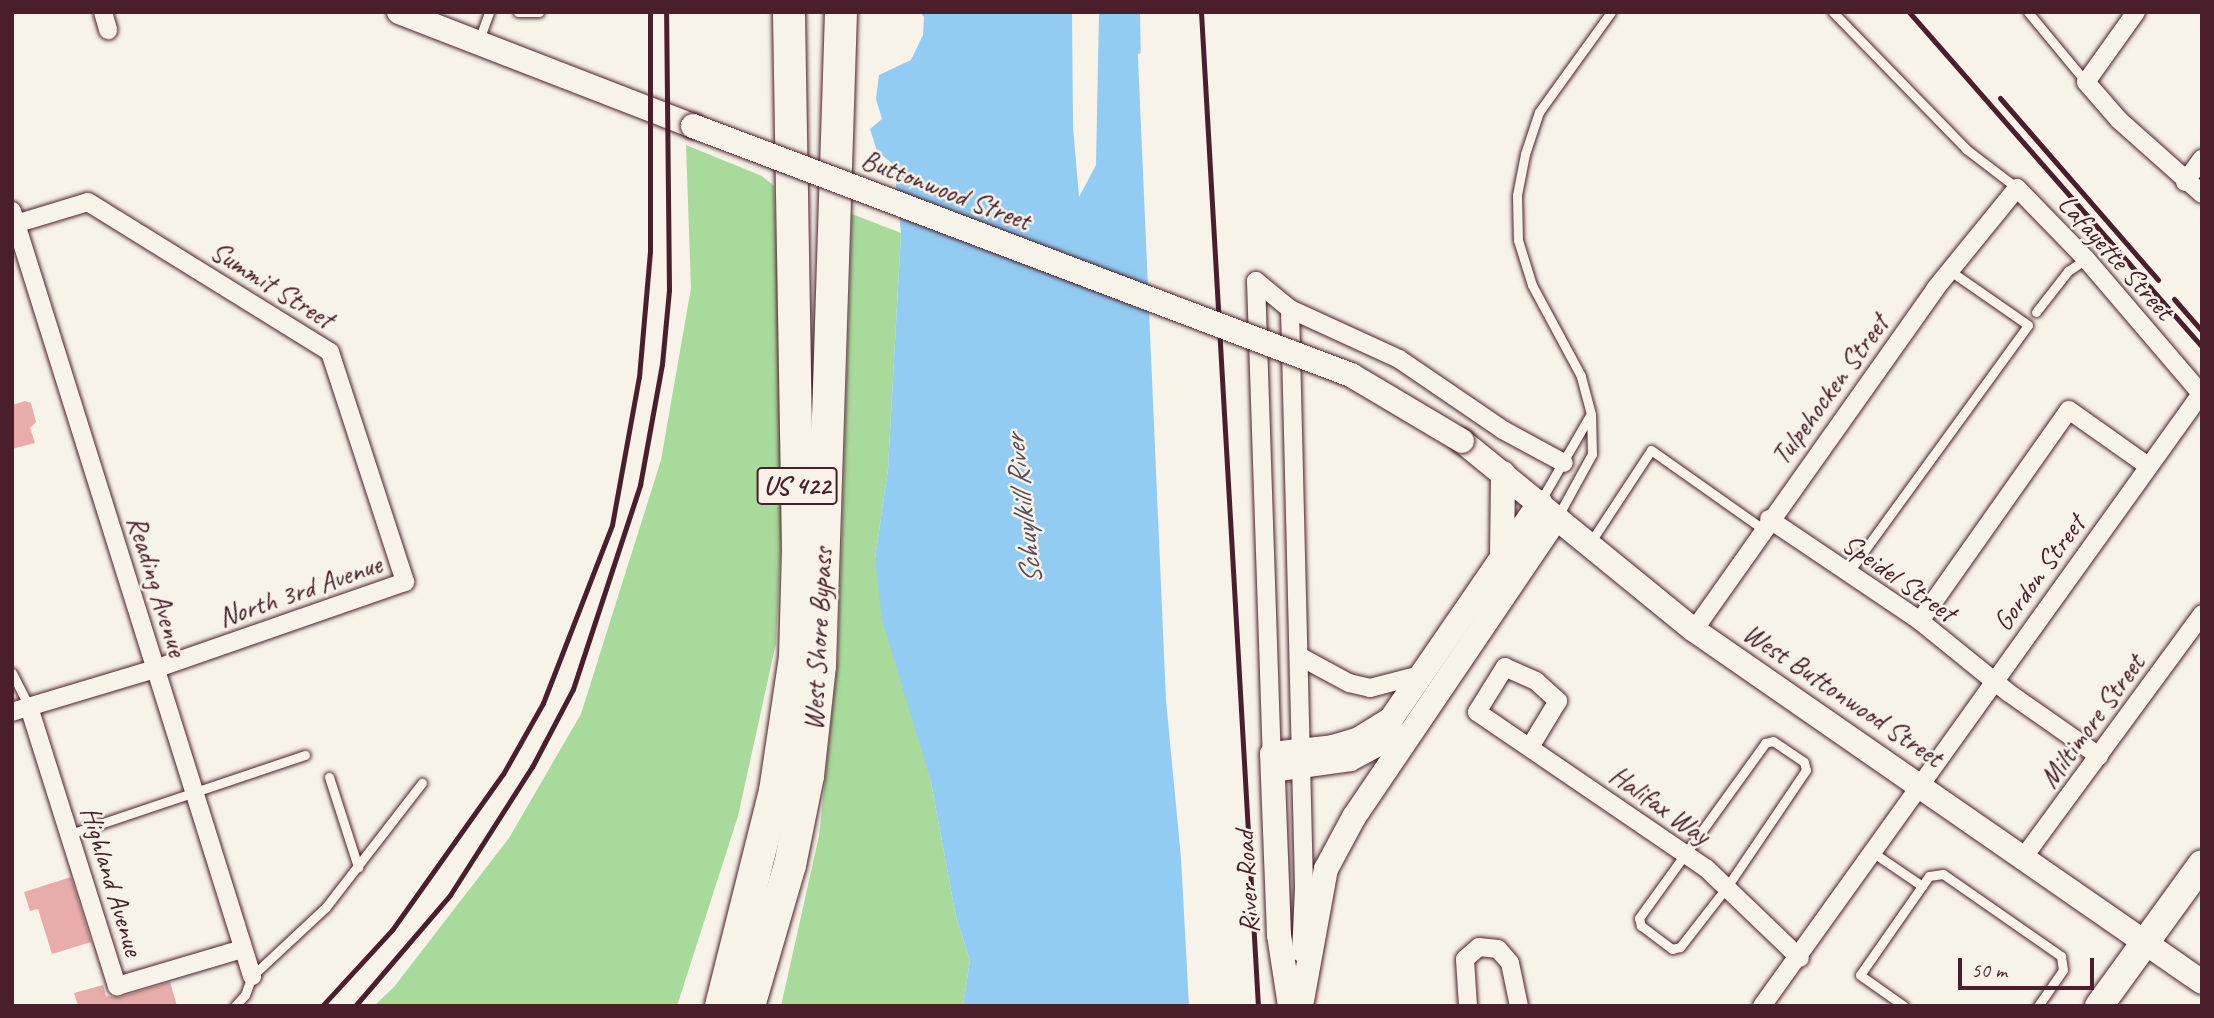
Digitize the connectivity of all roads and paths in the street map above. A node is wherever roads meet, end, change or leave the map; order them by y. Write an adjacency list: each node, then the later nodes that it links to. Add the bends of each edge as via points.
1 (103, 12): 12 (street)
2 (400, 12): 13 (street, Buttonwood Street)
3 (489, 12): 13 (lane)
4 (518, 12): 5 (lane)
5 (539, 12)
6 (789, 12): 66 (highway, West Shore Bypass / US 422, via 798,551 795,657 775,791)
7 (841, 12): 61 (highway, West Shore Bypass / US 422, via 820,666 808,776)
8 (1611, 12): 25 (lane, via 1539,112 1517,195 1518,240 1532,285 1581,376)
9 (1833, 12): 17 (lane, via 1966,149)
10 (2028, 12): 14 (lane)
11 (2136, 12): 14 (street)
12 (108, 30)
13 (478, 43): 26 (street, Buttonwood Street, bridge, via 1351,375)
14 (2086, 82): 16 (street)
15 (2202, 159): 16 (street)
16 (2185, 183): 18 (street)
17 (2017, 188): 20 (street, Lafayette Street); 21 (street, Tulpehocken Street)
18 (2202, 194)
19 (14, 220): 35 (street, Summit Street, via 88,202 334,355); 40 (street, Reading Avenue)
20 (2086, 260): 23 (lane, via 2068,271); 24 (street, Lafayette Street)
21 (1949, 270): 31 (street, Tulpehocken Street); 34 (lane, via 2028,325)
22 (1290, 309): 27 (street, via 1399,359 1503,430); 39 (street); 50 (street, via 1256,281)
23 (2036, 312)
24 (2201, 395): 28 (street, Gordon Street)
25 (1591, 414): 27 (lane); 30 (lane, via 1592,454)
26 (1462, 441): 29 (street, West Buttonwood Street)
27 (1564, 463): 30 (lane)
28 (2148, 466): 37 (street, via 2069,410); 43 (street, Gordon Street)
29 (1503, 473): 30 (street, West Buttonwood Street); 33 (street)
30 (1548, 510): 32 (street, West Buttonwood Street); 33 (street)
31 (1766, 524): 32 (lane, via 1651,450); 34 (street, Speidel Street); 38 (street, Tulpehocken Street)
32 (1587, 540): 33 (street); 38 (street, West Buttonwood Street)
33 (1514, 561): 42 (street); 45 (street)
34 (1848, 573): 37 (street, Speidel Street)
35 (405, 582): 40 (street, North 3rd Avenue)
36 (2202, 614): 48 (street, Miltimore Street)
37 (1920, 621): 43 (street, Speidel Street)
38 (1694, 631): 53 (street, West Buttonwood Street)
39 (1299, 656): 42 (street, via 1349,683 1370,688); 49 (street)
40 (155, 668): 44 (street, North 3rd Avenue); 54 (street, Reading Avenue)
41 (12, 673): 44 (lane)
42 (1420, 676): 49 (street, via 1398,710 1377,730)
43 (1994, 680): 48 (street, Speidel Street); 53 (street, Gordon Street)
44 (20, 709): 55 (street, Highland Avenue)
45 (1412, 729): 49 (street, via 1364,757); 76 (street, via 1326,869)
46 (1530, 747): 46 (street, Halifax Way, via 1558,701 1536,681 1505,667 1477,712); 56 (street, Halifax Way)
47 (305, 755): 54 (lane)
48 (2099, 756): 58 (street, Miltimore Street)
49 (1301, 761): 50 (street); 76 (street, via 1304,907)
50 (1272, 764): 75 (street, River Road, via 1279,935)
51 (329, 777): 60 (lane)
52 (422, 783): 60 (lane)
53 (1923, 785): 57 (street, Gordon Street); 58 (street, West Buttonwood Street)
54 (194, 795): 55 (lane); 65 (street, Reading Avenue)
55 (71, 834): 65 (street, Highland Avenue, via 117,986)
56 (1684, 854): 63 (street, Halifax Way); 63 (lane, via 1639,918 1641,926 1672,949 1680,947); 63 (lane, via 1765,743 1773,741 1804,762 1806,771)
57 (1875, 854): 62 (lane); 67 (street, Gordon Street)
58 (2023, 858): 64 (street, West Buttonwood Street)
59 (2202, 864): 64 (main road)
60 (358, 867): 68 (lane, via 326,907)
61 (786, 880): 73 (highway, West Shore Bypass / US 422); 74 (highway, via 782,930)
62 (1922, 886): 80 (lane, via 1860,975); 81 (lane, via 1929,876 1942,874 2061,956 2063,970)
63 (1726, 888): 67 (street, Halifax Way)
64 (2144, 944): 69 (street, West Buttonwood Street); 82 (main road)
65 (242, 948): 68 (street, Reading Avenue)
66 (736, 954): 71 (highway); 72 (highway, West Shore Bypass / US 422)
67 (1800, 958): 79 (street, Gordon Street)
68 (252, 976): 70 (lane)
69 (2202, 982)
70 (235, 1006)
71 (703, 1006)
72 (721, 1006)
73 (749, 1006)
74 (766, 1006)
75 (1290, 1006)
76 (1299, 1006)
77 (1468, 1006): 78 (street, via 1465,959 1479,947 1498,949 1510,963)
78 (1519, 1006)
79 (1762, 1006)
80 (1904, 1006)
81 (2038, 1006)
82 (2099, 1006)

